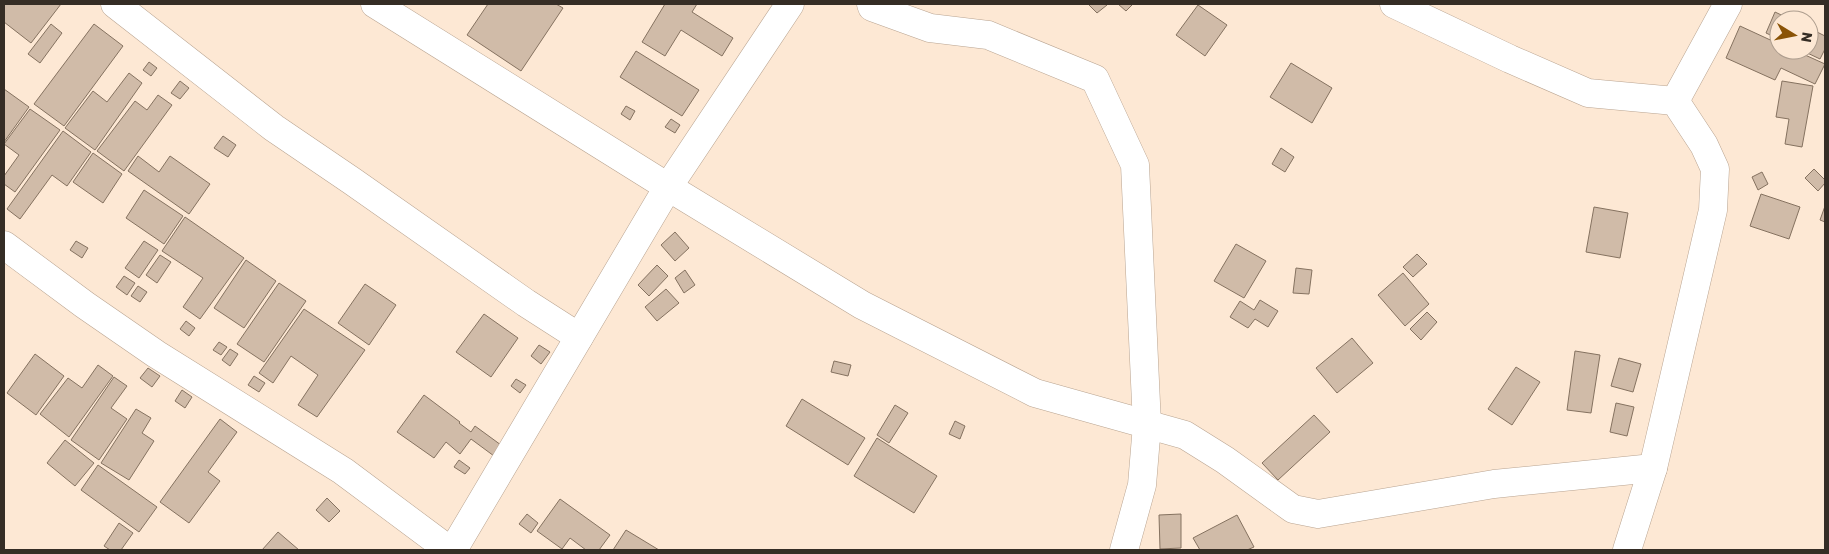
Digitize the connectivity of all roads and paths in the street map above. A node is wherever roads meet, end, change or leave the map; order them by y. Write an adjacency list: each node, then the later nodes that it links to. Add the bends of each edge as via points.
1 (115, 4): 10 (street, via 274,128 526,304)
2 (375, 4): 8 (street)
3 (790, 4): 8 (street)
4 (871, 4): 11 (street, via 930,28 988,35 1095,79 1135,166)
5 (1394, 4): 7 (street, via 1588,93)
6 (1728, 4): 7 (street)
7 (1675, 101): 12 (street, via 1704,145 1715,169 1713,210)
8 (668, 187): 10 (street); 11 (street, via 862,305 1035,393)
9 (4, 245): 13 (street, via 156,354 343,471)
10 (579, 337): 13 (street)
11 (1147, 425): 12 (street, via 1185,435 1293,509 1318,514 1494,484); 14 (street, via 1142,485)
12 (1653, 468): 15 (street)
13 (451, 550)
14 (1124, 550)
15 (1627, 550)

